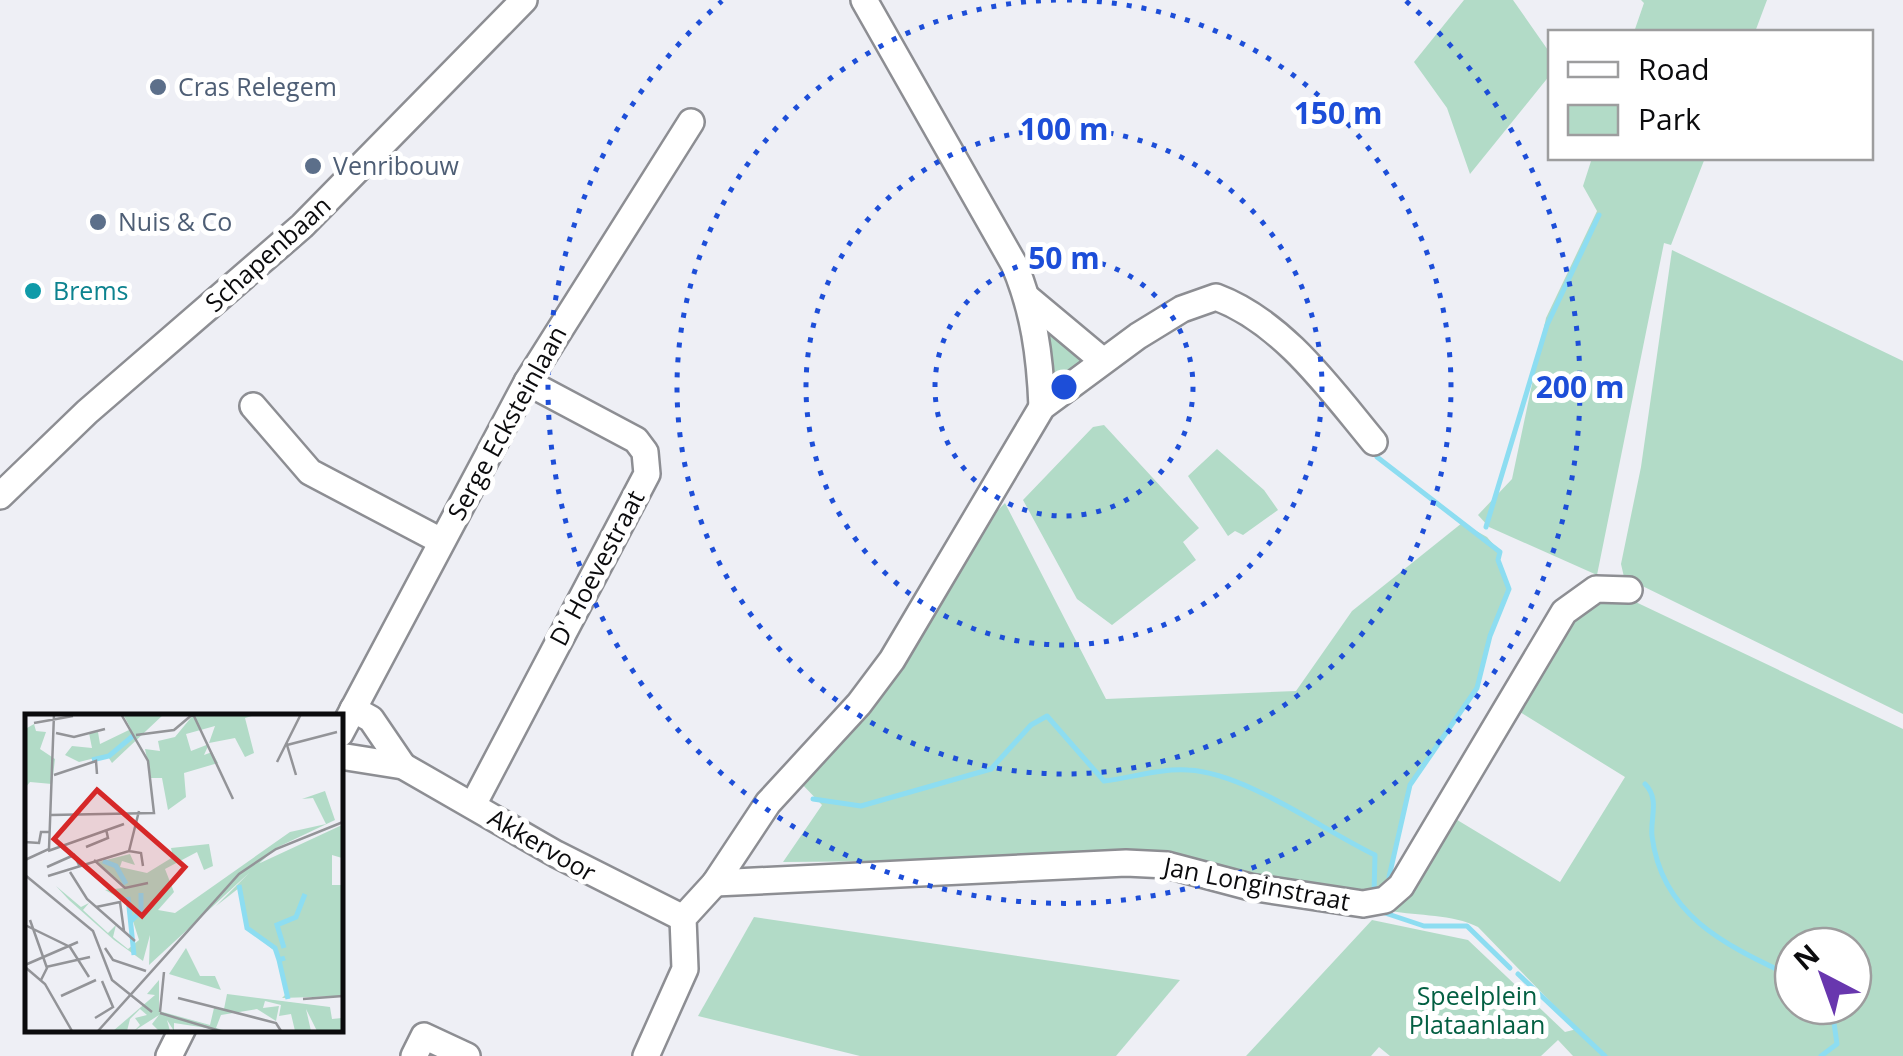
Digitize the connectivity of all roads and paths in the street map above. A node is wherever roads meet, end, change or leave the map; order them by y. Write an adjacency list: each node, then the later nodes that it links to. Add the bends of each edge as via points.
1 (524, 0): 10 (street, Schapenbaan, via 302,226 86,412)
2 (864, 0): 4 (street)
3 (691, 122): 6 (street, Serge Ecksteinlaan)
4 (1029, 299): 5 (street); 8 (street)
5 (1102, 360): 8 (street); 9 (street, via 1182,310 1216,297 1303,358)
6 (527, 382): 11 (street, Serge Ecksteinlaan); 17 (street, D' Hoevestraat, via 636,440 647,474)
7 (254, 406): 11 (street, via 310,472)
8 (1042, 407): 18 (street, via 892,660 768,803)
9 (1374, 442)
10 (0, 496)
11 (441, 542): 13 (street, Serge Ecksteinlaan)
12 (1628, 590): 18 (street, Jan Longinstraat, via 1596,590 1564,612 1400,886 1385,900 1363,904 1126,863)
13 (354, 709): 14 (street, Serge Ecksteinlaan); 16 (street, Akkervoor, via 371,719)
14 (342, 730)
15 (342, 756): 16 (street, Akkervoor)
16 (403, 766): 17 (street, Akkervoor)
17 (473, 805): 19 (street, Akkervoor)
18 (715, 883): 19 (street)
19 (683, 918): 24 (street, via 686,969)
20 (182, 1031): 21 (street)
21 (169, 1056)
22 (414, 1056): 23 (street, via 424,1036)
23 (468, 1056)
24 (646, 1056)

